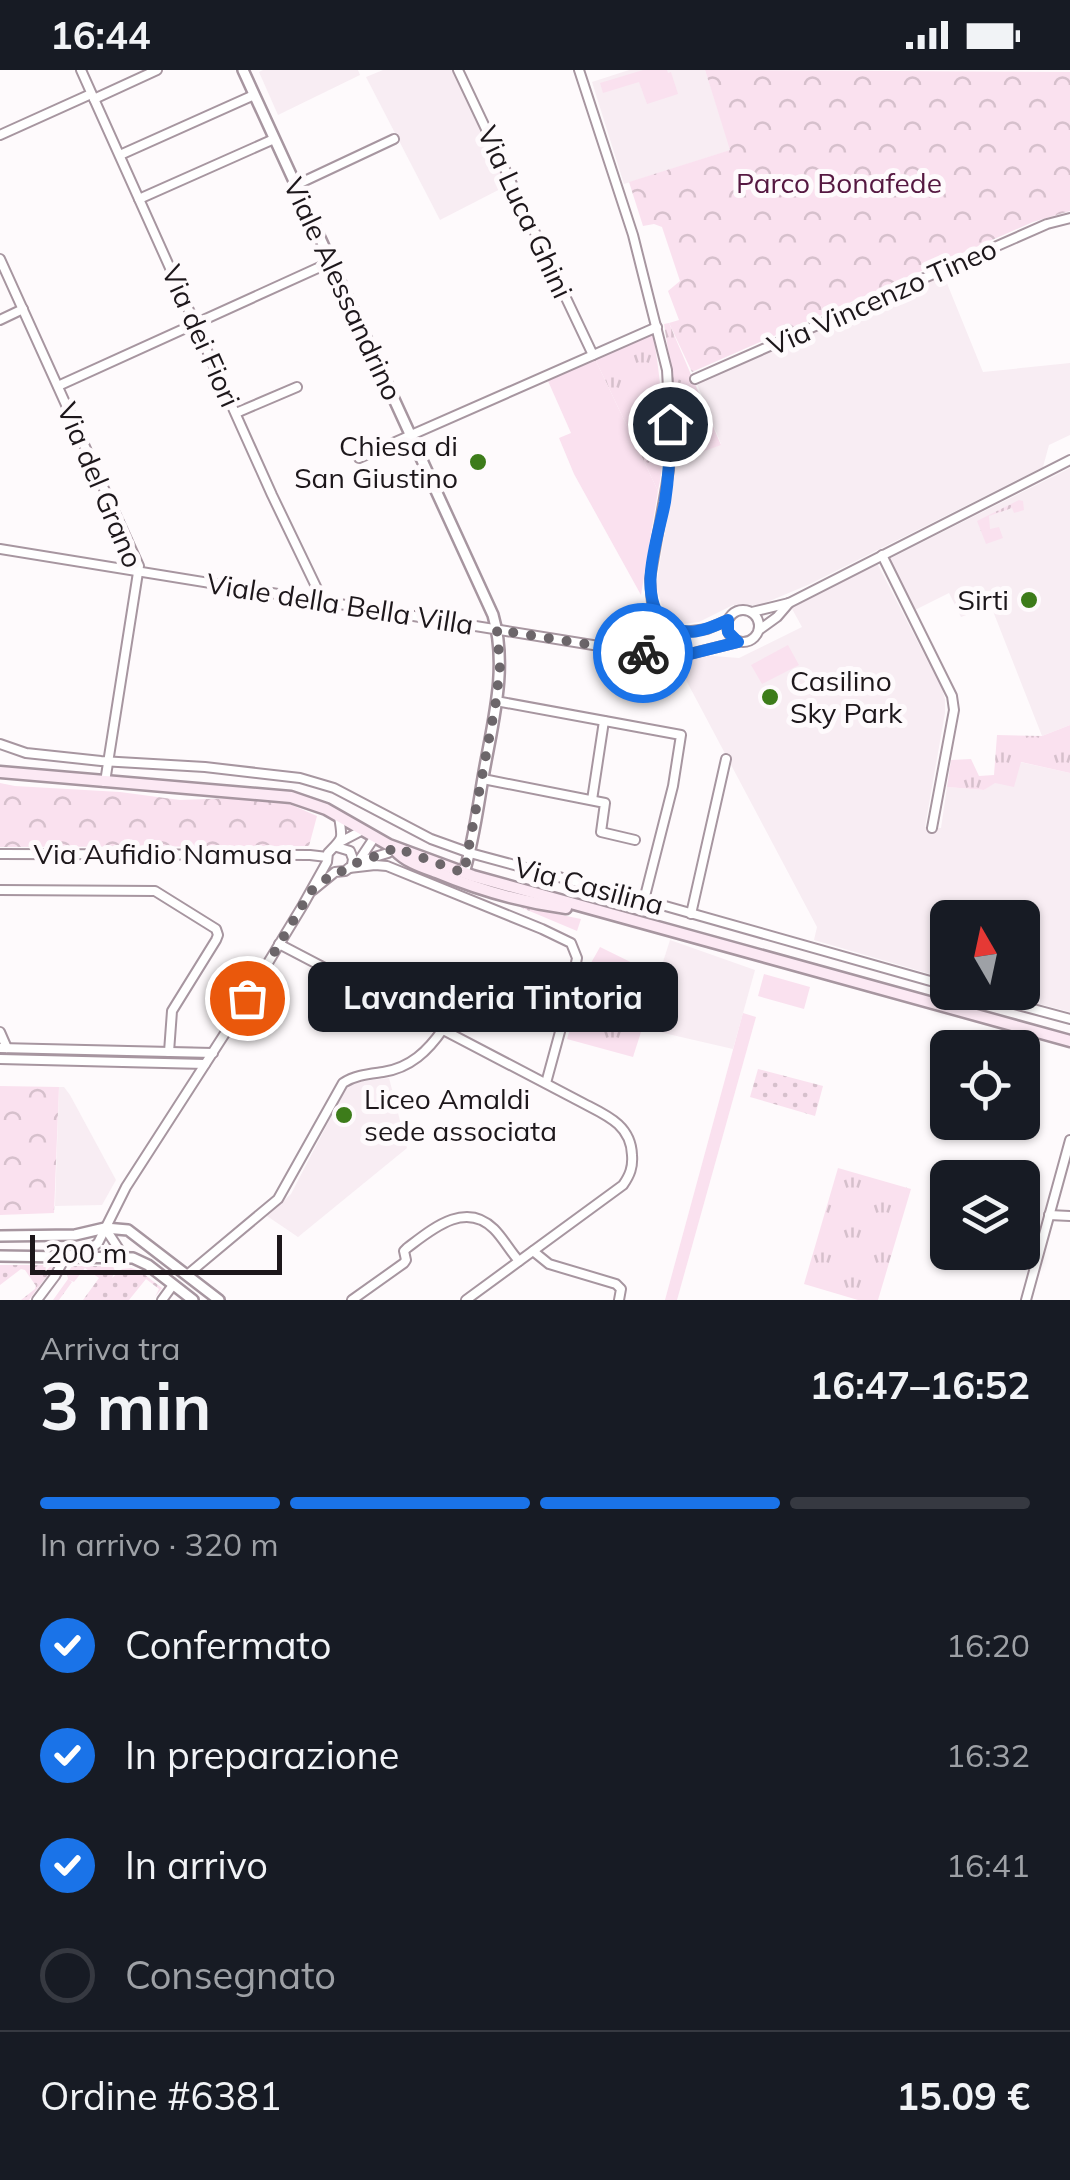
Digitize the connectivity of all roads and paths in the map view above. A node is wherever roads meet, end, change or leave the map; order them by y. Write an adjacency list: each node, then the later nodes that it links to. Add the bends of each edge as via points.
1 (80, 70): 7 (street, Via dei Fiori)
2 (156, 70): 7 (street)
3 (243, 70): 6 (street, Viale Alessandrino)
4 (458, 70): 21 (street, Via Luca Ghini)
5 (579, 70): 20 (street)
6 (254, 95): 10 (street, Viale Alessandrino); 11 (street)
7 (92, 96): 8 (street); 11 (street, Via dei Fiori)
8 (0, 135)
9 (394, 138): 12 (street)
10 (274, 140): 12 (street, Viale Alessandrino); 13 (street)
11 (120, 155): 13 (street, Via dei Fiori)
12 (296, 185): 16 (street, Viale Alessandrino)
13 (140, 199): 19 (street, Via dei Fiori)
14 (1070, 218): 22 (street, Via Vincenzo Tineo)
15 (0, 260): 17 (street, Via del Grano)
16 (331, 262): 19 (street); 26 (street, Viale Alessandrino)
17 (23, 309): 18 (street); 23 (street, Via del Grano)
18 (0, 320)
19 (196, 324): 23 (street); 25 (street, Via dei Fiori)
20 (658, 327): 21 (street); 35 (street, Viale della Bella Villa, via 668,370 670,438 652,604 658,616 684,632)
21 (592, 355): 26 (street)
22 (695, 379)
23 (58, 386): 31 (street, Via del Grano)
24 (297, 387): 25 (street)
25 (236, 414): 32 (street, Via dei Fiori)
26 (410, 434): 27 (street); 36 (street, Viale Alessandrino)
27 (358, 458)
28 (1070, 460): 30 (street, Viale della Bella Villa)
29 (0, 549): 31 (street, Viale della Bella Villa)
30 (882, 555): 33 (street, Viale della Bella Villa); 49 (street, via 952,696)
31 (140, 572): 32 (street, Viale della Bella Villa); 43 (street, Via del Grano)
32 (323, 601): 36 (street, Viale della Bella Villa)
33 (789, 603): 34 (street, Viale della Bella Villa); 37 (street, Viale della Bella Villa)
34 (752, 612): 35 (street, Viale della Bella Villa, via 741,610); 37 (street)
35 (728, 620): 38 (street)
36 (497, 630): 38 (street, Viale della Bella Villa, via 673,658); 39 (street, Viale Alessandrino)
37 (759, 630): 38 (street, Viale della Bella Villa, via 753,640)
38 (738, 642)
39 (496, 701): 40 (street); 45 (street, Viale Alessandrino)
40 (604, 721): 47 (street); 63 (street, via 681,735)
41 (0, 744): 43 (street, Via Casilina, via 26,754)
42 (726, 759): 65 (street)
43 (108, 761): 46 (street, Via del Grano); 55 (street, Via Casilina, via 300,778)
44 (0, 772): 46 (main road, Via Casilina)
45 (483, 779): 47 (street); 55 (street, Viale Alessandrino)
46 (105, 782): 48 (main road, Via Casilina, via 288,796)
47 (592, 800): 52 (street, via 605,803 600,832)
48 (339, 817): 50 (main road, Via Casilina); 53 (street)
49 (932, 828)
50 (362, 831): 51 (main road, Via Casilina); 53 (street)
51 (374, 838): 54 (main road, Via Casilina); 58 (street)
52 (634, 840)
53 (338, 844): 57 (street); 58 (street, via 350,851)
54 (394, 847): 58 (street); 60 (main road, Via Casilina); 64 (main road, Via Casilina, via 406,860 476,888)
55 (470, 853): 60 (street, Viale Alessandrino); 63 (street, Via Casilina)
56 (0, 854): 57 (street, Via Aufidio Namusa)
57 (327, 859): 59 (street); 62 (street)
58 (353, 865): 59 (street); 81 (street, via 387,866 571,943 576,963)
59 (335, 872): 62 (street)
60 (464, 873): 64 (main road, Via Casilina)
61 (0, 890): 77 (street, via 156,891 216,929 216,940 171,1013)
62 (311, 891): 66 (street)
63 (644, 900): 65 (street, Via Casilina)
64 (592, 909): 72 (main road, Via Casilina)
65 (691, 914): 67 (street, Via Casilina)
66 (280, 944): 73 (street); 78 (street)
67 (930, 981)
68 (999, 1010): 72 (street)
69 (1012, 1010): 72 (street)
70 (1035, 1010): 71 (street)
71 (1070, 1019)
72 (1002, 1022): 75 (main road, Via Casilina)
73 (443, 1029): 81 (street); 92 (street, via 409,1063 343,1083 278,1199)
74 (0, 1032): 76 (street)
75 (1070, 1042)
76 (4, 1048): 77 (street)
77 (169, 1052): 78 (street)
78 (212, 1052): 80 (street)
79 (0, 1059): 80 (street)
80 (205, 1064): 85 (street)
81 (546, 1083): 87 (street, via 623,1127 632,1162 617,1190)
82 (1070, 1140): 83 (street)
83 (1049, 1215): 84 (street); 101 (street)
84 (1070, 1216)
85 (105, 1228): 86 (street); 89 (street, via 95,1247); 90 (street); 92 (street, via 133,1232)
86 (0, 1236)
87 (533, 1251): 91 (street); 100 (street, via 549,1264 616,1284)
88 (0, 1256): 89 (street)
89 (66, 1256): 90 (street); 94 (street)
90 (124, 1257): 93 (street, via 148,1264)
91 (518, 1261): 98 (street, via 490,1225 454,1218 407,1248 404,1263); 99 (street)
92 (188, 1274): 97 (street)
93 (174, 1285): 95 (street); 96 (street)
94 (36, 1300)
95 (162, 1300)
96 (193, 1300)
97 (219, 1300)
98 (352, 1300)
99 (466, 1300)
100 (619, 1300)
101 (1026, 1300)

